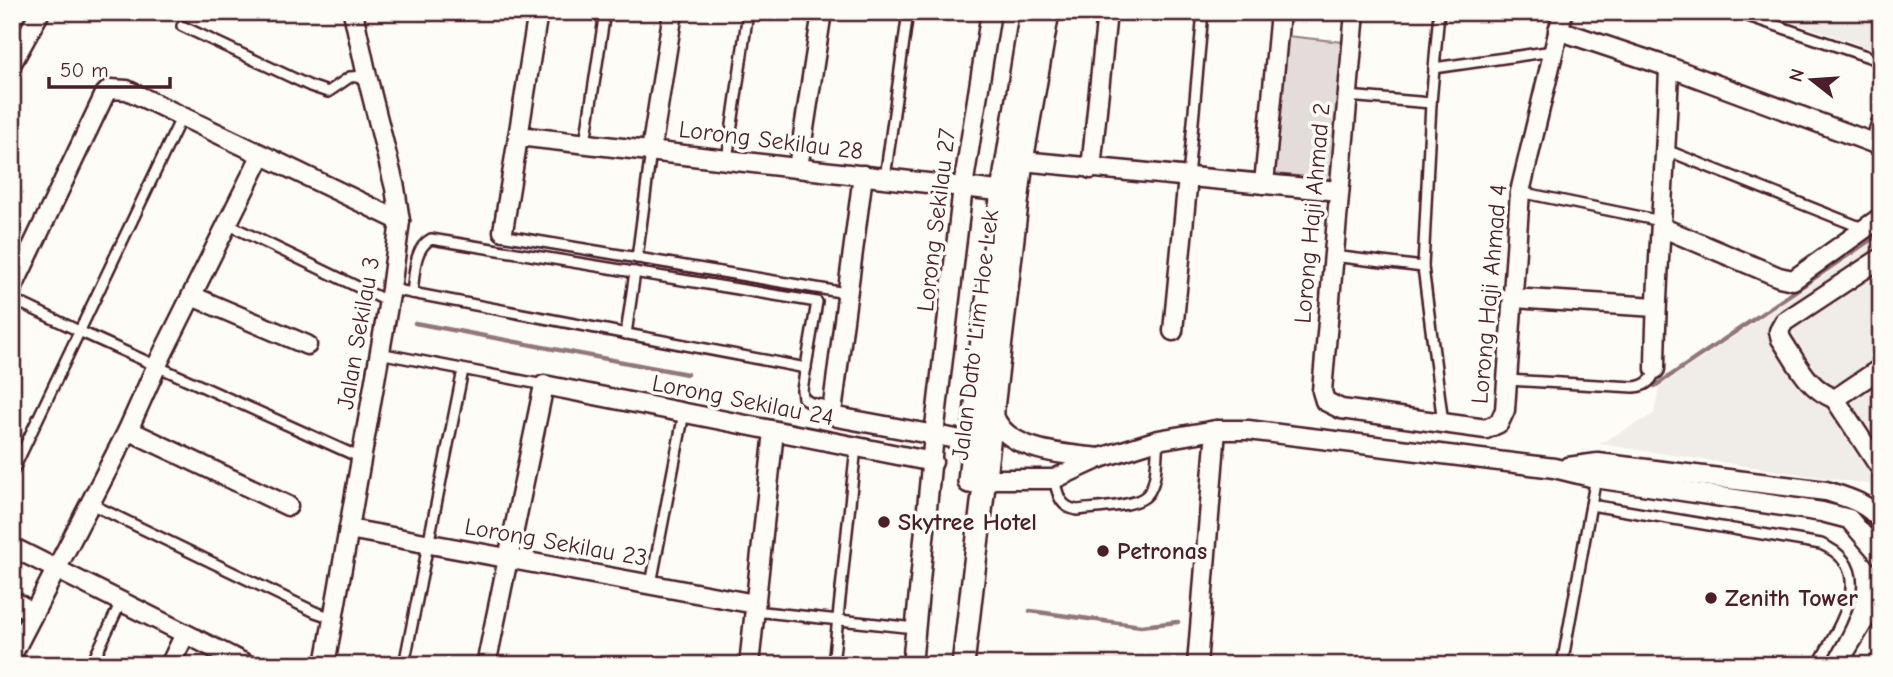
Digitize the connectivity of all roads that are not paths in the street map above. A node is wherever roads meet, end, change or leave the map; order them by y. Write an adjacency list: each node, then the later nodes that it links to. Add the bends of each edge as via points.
1 (40, 12): 22 (street)
2 (353, 12): 25 (street, Jalan Sekilau 3)
3 (538, 12): 30 (street)
4 (605, 12): 31 (lane)
5 (673, 12): 34 (street)
6 (748, 12): 36 (lane)
7 (822, 12): 38 (street)
8 (908, 12): 42 (lane)
9 (991, 12): 44 (street, Lorong Sekilau 27)
10 (1031, 12): 47 (street, Jalan Dato' Lim Hoe Lek)
11 (1048, 12): 37 (street, Jalan Dato' Lim Hoe Lek)
12 (1107, 12): 39 (street)
13 (1203, 12): 41 (lane)
14 (1280, 12): 43 (street)
15 (1355, 12): 26 (street, Lorong Haji Ahmad 2)
16 (1439, 12): 24 (lane)
17 (1735, 12): 21 (lane)
18 (1561, 21): 20 (street, Lorong Haji Ahmad 4); 23 (street)
19 (182, 26): 25 (lane, via 328,92 350,77)
20 (1553, 51): 24 (lane); 46 (street, Lorong Haji Ahmad 4)
21 (1881, 61)
22 (12, 63)
23 (1669, 67): 32 (street); 33 (street)
24 (1434, 68): 27 (lane)
25 (366, 76): 49 (street, Jalan Sekilau 3)
26 (1347, 96): 27 (lane); 45 (street, Lorong Haji Ahmad 2)
27 (1431, 103): 57 (lane)
28 (182, 116): 35 (street); 59 (street, via 127,90 110,89 105,94); 67 (lane)
29 (1881, 124): 32 (street)
30 (518, 135): 31 (street, Lorong Sekilau 28); 53 (street)
31 (585, 143): 34 (street, Lorong Sekilau 28)
32 (1878, 145)
33 (1666, 150): 51 (street); 52 (lane)
34 (651, 151): 36 (street, Lorong Sekilau 28); 55 (lane)
35 (261, 156): 49 (street); 50 (street)
36 (726, 160): 38 (street, Lorong Sekilau 28)
37 (1022, 161): 39 (street); 47 (street, Jalan Dato' Lim Hoe Lek)
38 (798, 168): 40 (street, Lorong Sekilau 28)
39 (1091, 169): 41 (street)
40 (863, 175): 42 (street, Lorong Sekilau 28); 61 (street)
41 (1188, 177): 43 (street); 68 (street)
42 (885, 178): 44 (street, Lorong Sekilau 28)
43 (1264, 184): 45 (street)
44 (963, 187): 47 (street, Lorong Sekilau 28); 89 (street, Lorong Sekilau 27)
45 (1339, 191): 54 (street, Lorong Haji Ahmad 2)
46 (1520, 192): 51 (lane); 64 (street, Lorong Haji Ahmad 4)
47 (1010, 193): 80 (street, Jalan Dato' Lim Hoe Lek); 91 (street, Jalan Dato' Lim Hoe Lek, via 982,338)
48 (1881, 217): 52 (street)
49 (400, 221): 63 (street, Jalan Sekilau 3)
50 (227, 224): 62 (street); 63 (lane)
51 (1661, 224): 52 (street, via 1789,280); 66 (street)
52 (1865, 229)
53 (503, 231): 55 (lane, via 507,236)
54 (1333, 256): 57 (lane); 82 (street, Lorong Haji Ahmad 2, via 1322,391 1325,401)
55 (637, 258): 61 (lane)
56 (1881, 258): 79 (street, via 1784,322 1779,331 1811,385)
57 (1423, 267): 84 (lane)
58 (635, 272): 60 (lane, via 431,239 418,253); 69 (lane); 73 (lane, via 817,302)
59 (12, 289)
60 (412, 293): 63 (lane); 69 (lane)
61 (846, 293): 81 (street)
62 (192, 296): 70 (street); 72 (street)
63 (390, 296): 71 (street, Jalan Sekilau 3)
64 (1513, 298): 66 (street); 77 (street, Lorong Haji Ahmad 4)
65 (12, 299): 67 (lane)
66 (1656, 307): 75 (street)
67 (79, 331): 72 (lane); 99 (lane)
68 (1173, 331)
69 (626, 334): 73 (lane)
70 (307, 345)
71 (379, 353): 76 (lane); 94 (street, Jalan Sekilau 3)
72 (158, 365): 86 (street); 94 (lane)
73 (806, 368): 81 (lane, via 803,398)
74 (1881, 368): 79 (street)
75 (1655, 369): 77 (lane, via 1646,384 1634,387)
76 (463, 370): 78 (lane); 107 (lane)
77 (1507, 380): 85 (street, Lorong Haji Ahmad 4, via 1505,410 1499,423 1486,429)
78 (544, 385): 83 (street, Lorong Sekilau 24); 110 (street)
79 (1835, 399): 97 (street)
80 (993, 403): 95 (street, via 996,422 1010,436 1055,453); 100 (street, Jalan Dato' Lim Hoe Lek)
81 (831, 407): 89 (street, via 837,418)
82 (1341, 409): 84 (street, Lorong Haji Ahmad 4)
83 (684, 413): 88 (street, Lorong Sekilau 24); 113 (lane)
84 (1443, 423): 85 (street, Lorong Haji Ahmad 4)
85 (1465, 426): 93 (street)
86 (128, 430): 102 (street); 104 (street)
87 (1216, 430): 90 (street); 93 (street); 136 (street)
88 (774, 431): 92 (street, Lorong Sekilau 24); 116 (street)
89 (934, 435): 91 (street); 96 (street, Lorong Sekilau 27)
90 (1158, 440): 95 (street); 101 (lane, via 1153,483 1148,495 1138,502 1068,509)
91 (973, 442): 133 (street, Jalan Dato' Lim Hoe Lek)
92 (856, 447): 96 (street, Lorong Sekilau 24); 119 (lane)
93 (1462, 457): 98 (street)
94 (361, 458): 106 (street, Jalan Sekilau 3)
95 (1100, 458): 101 (street)
96 (933, 462): 120 (street, Lorong Sekilau 27)
97 (1881, 469)
98 (1597, 471): 103 (lane); 105 (street, via 1826,491); 109 (street, via 1849,519)
99 (12, 473)
100 (984, 479): 101 (street); 112 (street, Jalan Dato' Lim Hoe Lek)
101 (1054, 479)
102 (90, 504): 111 (street); 118 (lane)
103 (1591, 505): 137 (lane); 138 (lane, via 1830,548 1847,563 1852,588 1843,618)
104 (288, 506)
105 (1878, 512)
106 (349, 529): 107 (street, Lorong Sekilau 23); 118 (street, Jalan Sekilau 3)
107 (428, 544): 110 (street, Lorong Sekilau 23); 128 (lane)
108 (12, 547): 111 (street)
109 (1881, 556)
110 (508, 558): 113 (street, Lorong Sekilau 23); 129 (street)
111 (54, 570): 115 (street); 117 (street)
112 (973, 574): 134 (street, Jalan Dato' Lim Hoe Lek); 135 (street)
113 (651, 584): 116 (street, Lorong Sekilau 23)
114 (12, 600): 117 (street)
115 (121, 602): 122 (street); 124 (lane)
116 (755, 608): 119 (lane); 130 (street)
117 (33, 612): 123 (street)
118 (333, 618): 127 (street, Jalan Sekilau 3)
119 (838, 620): 120 (lane); 131 (lane)
120 (915, 628): 132 (street, Lorong Sekilau 27)
121 (1881, 632): 139 (street)
122 (184, 634): 125 (street); 126 (street)
123 (12, 655)
124 (91, 665)
125 (170, 665)
126 (248, 665)
127 (325, 665)
128 (404, 665)
129 (486, 665)
130 (749, 665)
131 (833, 665)
132 (912, 665)
133 (953, 665)
134 (964, 665)
135 (971, 665)
136 (1197, 665)
137 (1562, 665)
138 (1818, 665)
139 (1861, 665)

